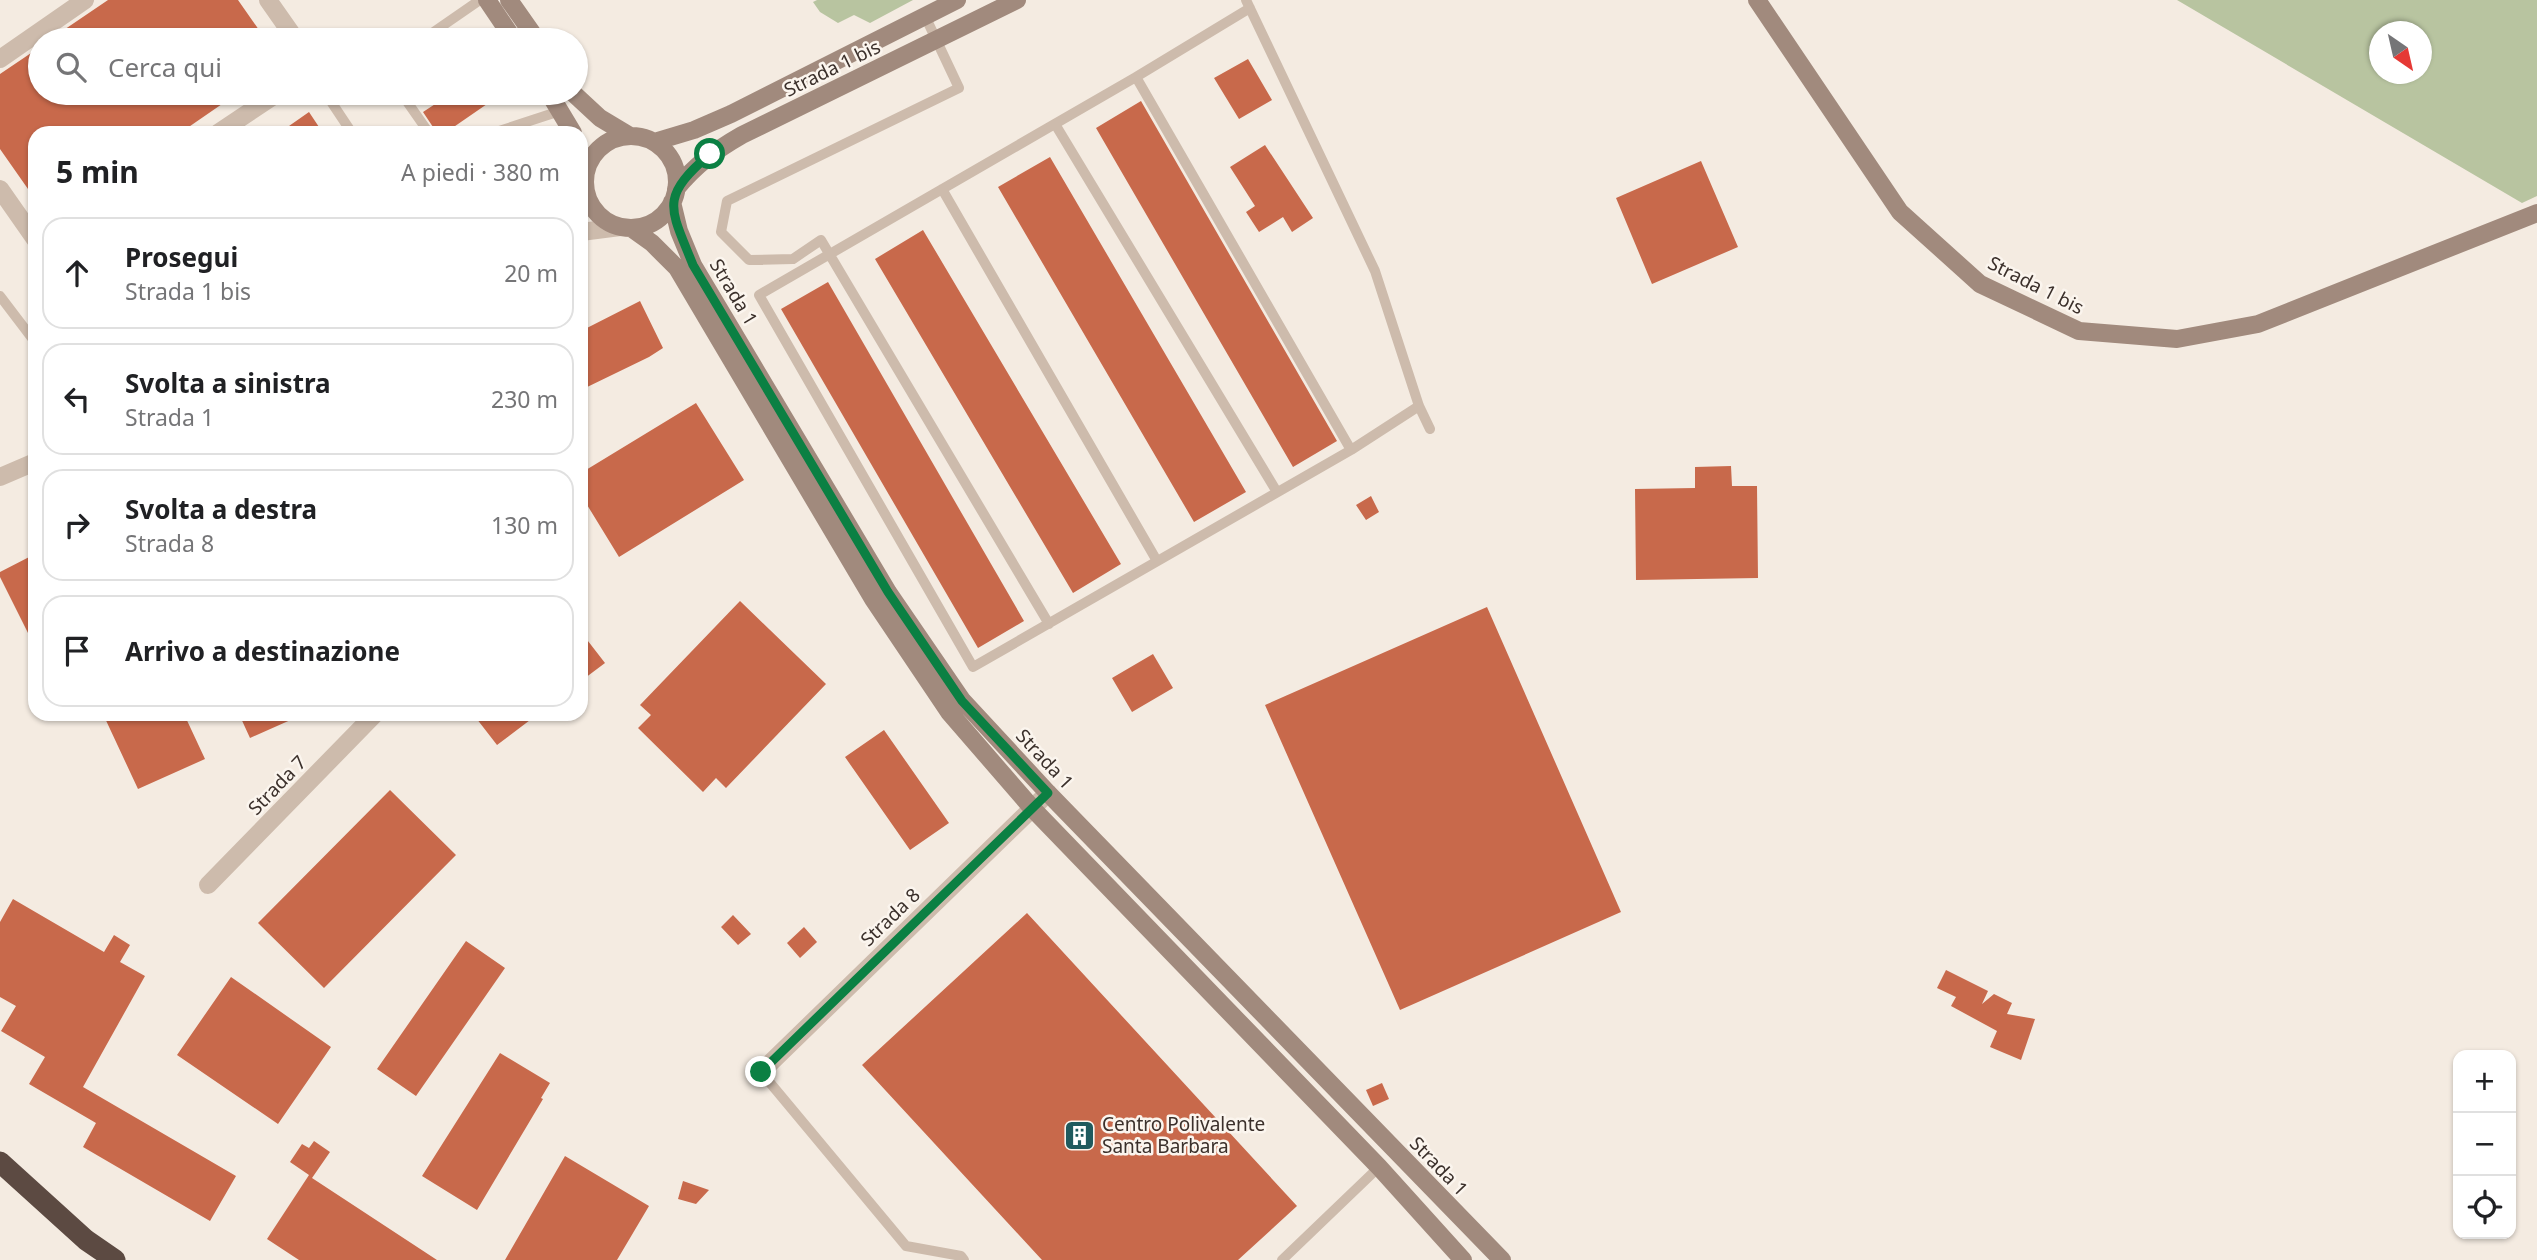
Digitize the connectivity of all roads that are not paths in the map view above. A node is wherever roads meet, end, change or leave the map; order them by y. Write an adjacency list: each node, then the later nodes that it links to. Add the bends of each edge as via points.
1 (85, 0): 11 (street)
2 (268, 0): 12 (street)
3 (480, 0): 13 (lane)
4 (487, 0): 14 (street)
5 (508, 0): 15 (street)
6 (957, 0): 10 (street, Strada 1 bis)
7 (1017, 0): 17 (street, Strada 1 bis)
8 (1757, 0): 39 (street, Strada 1 bis, via 1900,212 1980,284 2079,331 2177,339 2258,324)
9 (1248, 4): 19 (lane); 46 (lane, via 1375,271)
10 (925, 16): 17 (lane); 33 (street, Strada 1 bis, via 731,114)
11 (45, 28)
12 (288, 28)
13 (439, 28)
14 (506, 28)
15 (528, 28)
16 (28, 40): 18 (street)
17 (938, 40): 37 (street, Strada 1 bis, via 742,135 689,172); 43 (lane, via 960,88 727,201 721,232 750,260 793,259 821,240)
18 (0, 60)
19 (1136, 77): 26 (lane); 48 (lane)
20 (260, 105): 27 (street)
21 (333, 105): 28 (lane)
22 (409, 105): 29 (lane)
23 (556, 105): 25 (street)
24 (586, 105): 32 (street)
25 (560, 111): 30 (lane); 31 (street)
26 (1055, 124): 36 (lane); 51 (lane)
27 (228, 126)
28 (347, 126)
29 (424, 126)
30 (514, 126)
31 (569, 126)
32 (630, 136): 33 (street); 34 (street, via 604,144)
33 (654, 142): 37 (street, via 671,159 676,173)
34 (588, 165)
35 (0, 189): 41 (street)
36 (942, 189): 43 (lane); 52 (lane)
37 (674, 196): 40 (street, via 660,218 642,227); 55 (street, Strada 1, via 679,231 693,265 888,592 962,701)
38 (588, 200): 40 (street, via 611,224)
39 (2537, 213)
40 (626, 228): 42 (street); 56 (street, Strada 1, via 652,243 677,268 873,599 949,712)
41 (28, 229)
42 (588, 231)
43 (829, 254): 53 (lane); 53 (lane, via 759,295 973,667)
44 (0, 296): 45 (lane)
45 (28, 333)
46 (1419, 406): 47 (lane); 48 (lane)
47 (1430, 429)
48 (1350, 450): 51 (lane)
49 (28, 465): 50 (street)
50 (0, 477)
51 (1277, 492): 52 (lane)
52 (1157, 561): 53 (lane)
53 (1049, 624)
54 (368, 721): 57 (street, Strada 7)
55 (1048, 793): 56 (street, Strada 8); 65 (street, Strada 1)
56 (1032, 808): 58 (street, Strada 8); 60 (street, Strada 1)
57 (208, 885)
58 (761, 1072): 62 (lane, via 906,1247)
59 (0, 1162): 61 (highway, via 86,1240)
60 (1379, 1167): 63 (lane); 64 (street, Strada 1)
61 (115, 1260)
62 (964, 1260)
63 (1282, 1260)
64 (1463, 1260)
65 (1502, 1260)

